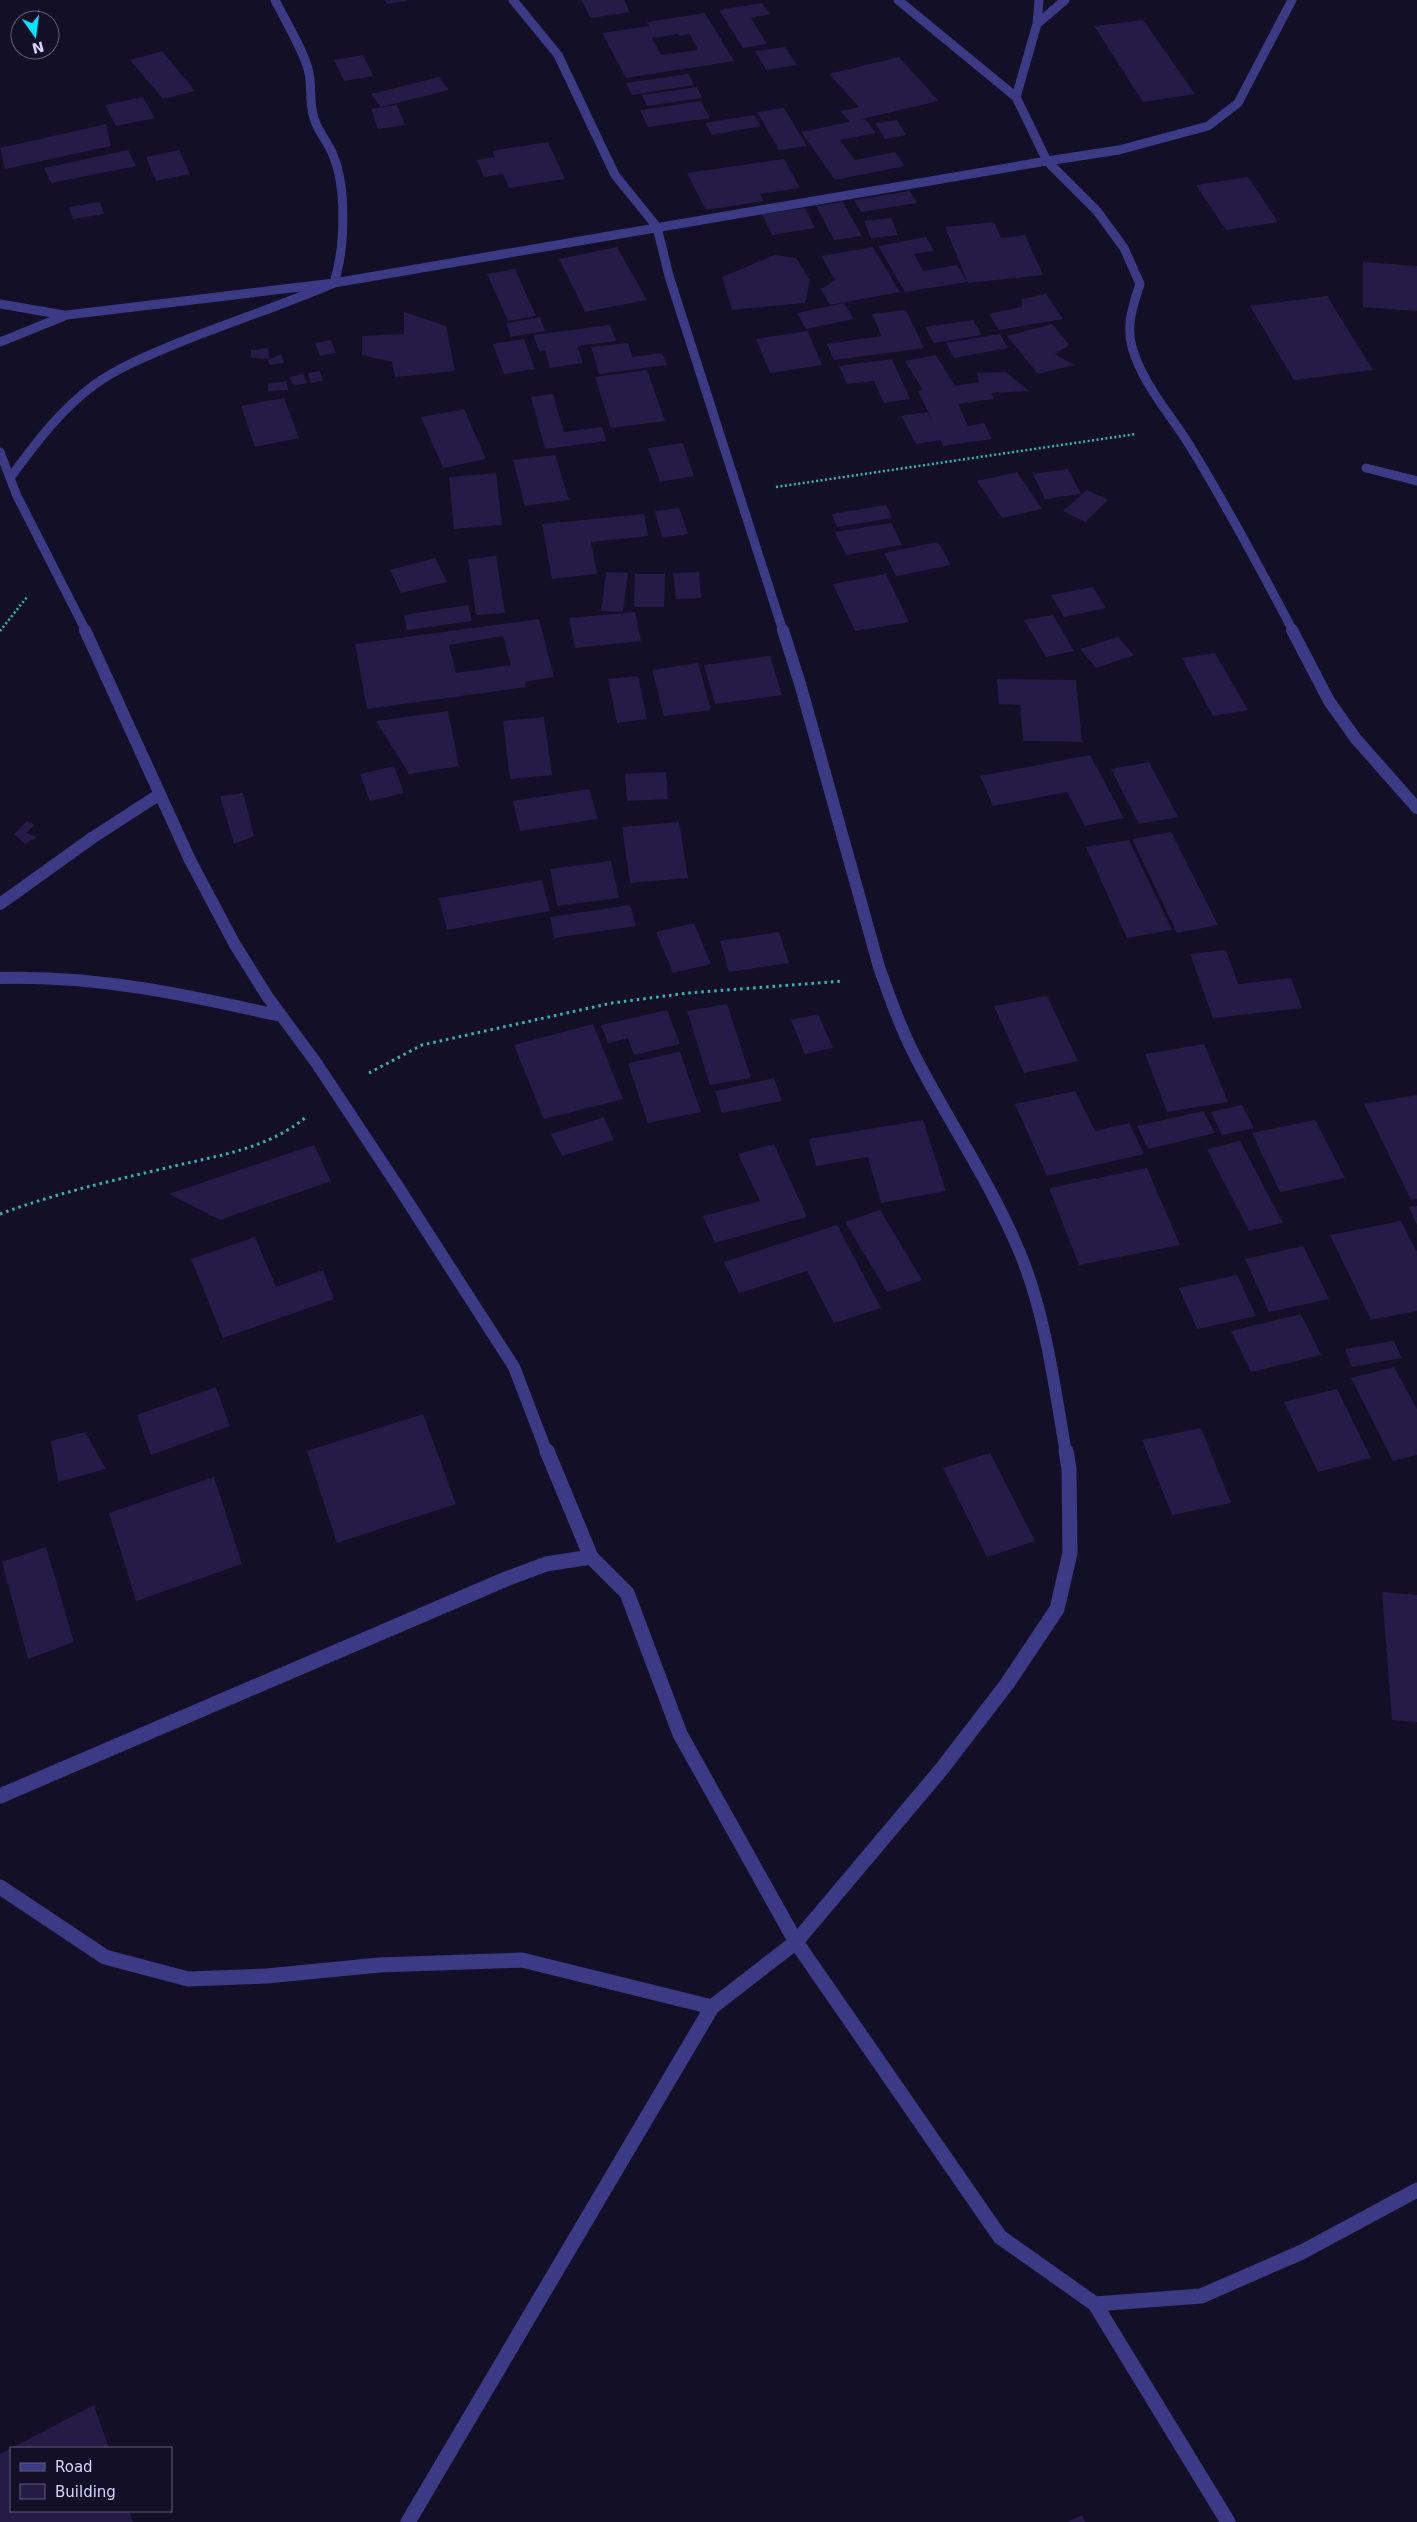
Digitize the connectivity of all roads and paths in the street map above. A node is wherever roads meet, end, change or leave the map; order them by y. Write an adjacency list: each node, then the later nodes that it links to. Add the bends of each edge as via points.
1 (275, 0): 11 (street, via 309,71 313,115 319,133 333,154 340,178 340,265)
2 (513, 0): 10 (street, via 558,55 616,175)
3 (898, 0): 8 (street)
4 (1040, 0): 7 (street)
5 (1065, 0): 7 (street)
6 (1292, 0): 9 (street, via 1238,102 1208,126 1120,150)
7 (1037, 24): 8 (street)
8 (1016, 97): 9 (street)
9 (1048, 161): 10 (street); 15 (street, via 1097,211 1124,248 1140,284 1130,314 1132,346 1146,381)
10 (657, 227): 11 (street); 20 (street, via 669,276)
11 (334, 283): 13 (street); 18 (street, via 140,359 94,385 52,422)
12 (0, 304): 13 (street)
13 (67, 315): 14 (street)
14 (0, 342)
15 (1178, 428): 20 (path); 22 (street, via 1241,532 1329,701 1356,739)
16 (0, 452): 18 (street)
17 (1366, 468): 19 (street)
18 (10, 478): 21 (street, via 100,659)
19 (1417, 481)
20 (738, 492): 25 (street, via 801,687)
21 (160, 794): 23 (street); 26 (street, via 234,943)
22 (1417, 808)
23 (0, 904)
24 (0, 978): 26 (street, via 91,980 160,988)
25 (883, 978): 27 (path, via 688,993 612,1003 422,1045); 32 (street, via 916,1058 980,1171 1020,1253 1041,1313 1069,1469 1070,1552 1057,1609 1007,1684 940,1771)
26 (281, 1016): 27 (street)
27 (336, 1092): 28 (path, via 291,1129 258,1146 49,1196); 29 (street, via 514,1368)
28 (0, 1214)
29 (591, 1557): 30 (street, via 546,1564 506,1579); 32 (street, via 627,1593 680,1734)
30 (0, 1796)
31 (0, 1887): 33 (street, via 105,1957 188,1979 267,1976 379,1965 522,1960)
32 (796, 1942): 33 (street); 35 (street, via 1000,2237)
33 (712, 2007): 36 (street)
34 (1417, 2190): 35 (street, via 1302,2252 1201,2296)
35 (1095, 2304): 37 (street)
36 (408, 2522)
37 (1228, 2522)

